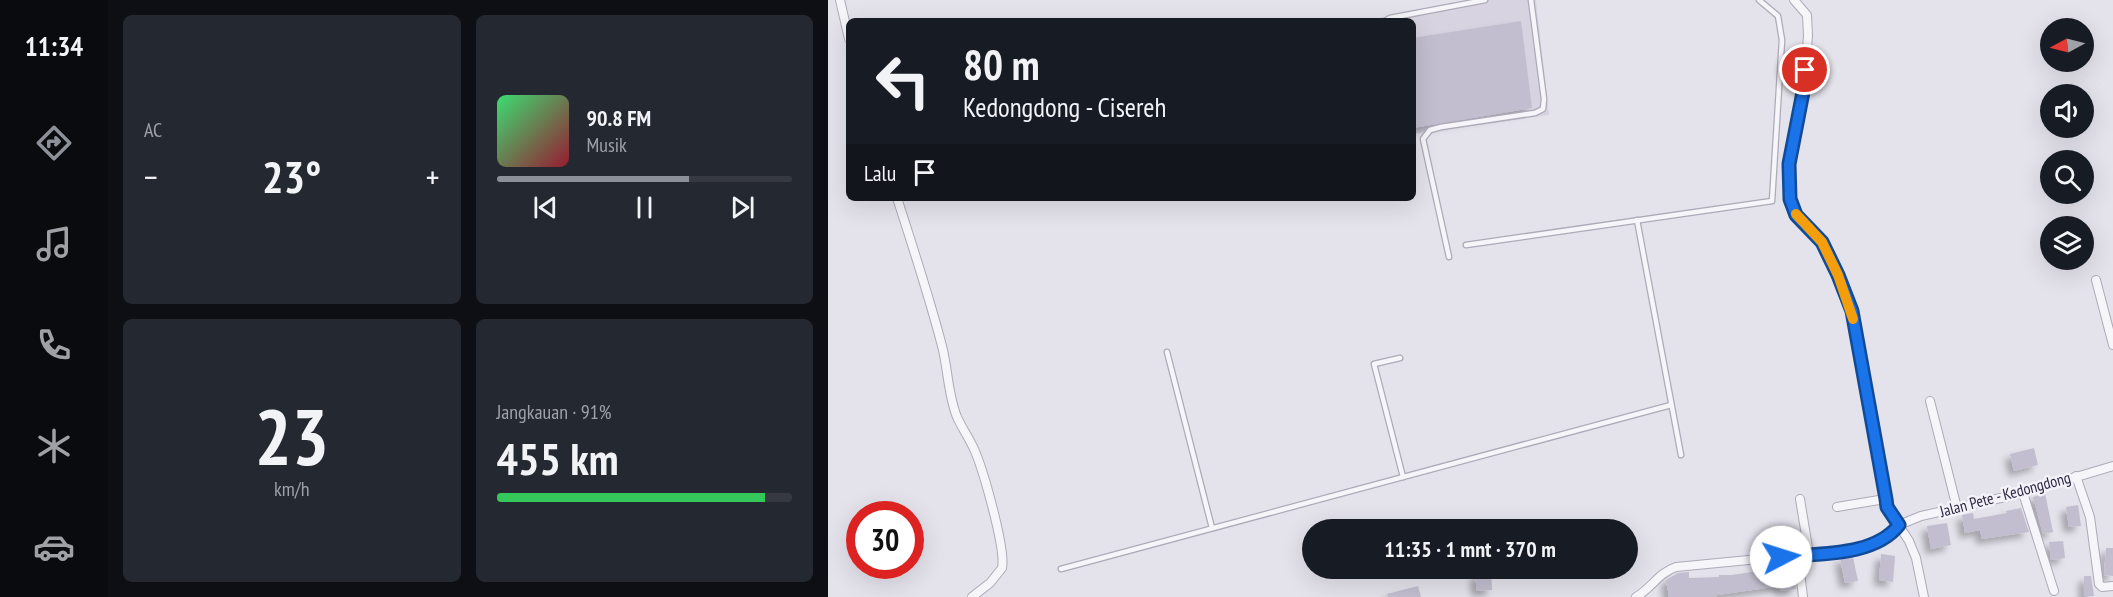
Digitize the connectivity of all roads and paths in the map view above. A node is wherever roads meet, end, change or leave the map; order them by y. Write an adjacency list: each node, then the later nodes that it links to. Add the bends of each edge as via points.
1 (840, 0): 7 (street)
2 (1485, 0): 6 (lane)
3 (1531, 0): 11 (lane, via 1543,109 1441,127 1430,130 1423,139)
4 (1759, 0): 9 (lane, via 1778,16 1782,40 1772,201)
5 (1794, 0): 24 (street, via 1807,15 1808,36 1804,87 1789,164 1790,199 1796,215 1822,242 1852,311)
6 (1390, 18)
7 (846, 26)
8 (898, 201): 34 (street, via 933,309 957,416 975,451 1002,551 1002,568)
9 (1637, 220): 10 (lane); 17 (lane)
10 (1466, 245)
11 (1449, 257)
12 (2096, 280): 13 (street)
13 (2113, 345)
14 (1167, 352): 28 (lane)
15 (1400, 358): 21 (lane, via 1374,364)
16 (1929, 401): 26 (street)
17 (1671, 405): 18 (lane); 21 (lane)
18 (1680, 455)
19 (2113, 466): 20 (street, Jalan Pete - Kedongdong)
20 (2076, 476): 22 (street, Jalan Pete - Kedongdong); 32 (street, via 2091,517 2099,584)
21 (1403, 477): 28 (lane)
22 (2023, 493): 26 (street, Jalan Pete - Kedongdong); 33 (street)
23 (1800, 499): 29 (street)
24 (1886, 499): 25 (street); 27 (street)
25 (1838, 507)
26 (1957, 508): 27 (street, Jalan Pete - Kedongdong)
27 (1899, 525): 29 (street, Jalan Pete - Kedongdong, via 1886,539 1872,546); 37 (street, via 1916,558)
28 (1212, 528): 31 (lane)
29 (1809, 554): 30 (street, Jalan Pete - Kedongdong)
30 (1798, 555): 35 (street, Jalan Pete - Kedongdong, via 1676,567 1662,572 1650,588); 36 (street)
31 (1061, 569)
32 (2113, 586)
33 (2054, 591)
34 (972, 597)
35 (1636, 597)
36 (1803, 597)
37 (1924, 597)

